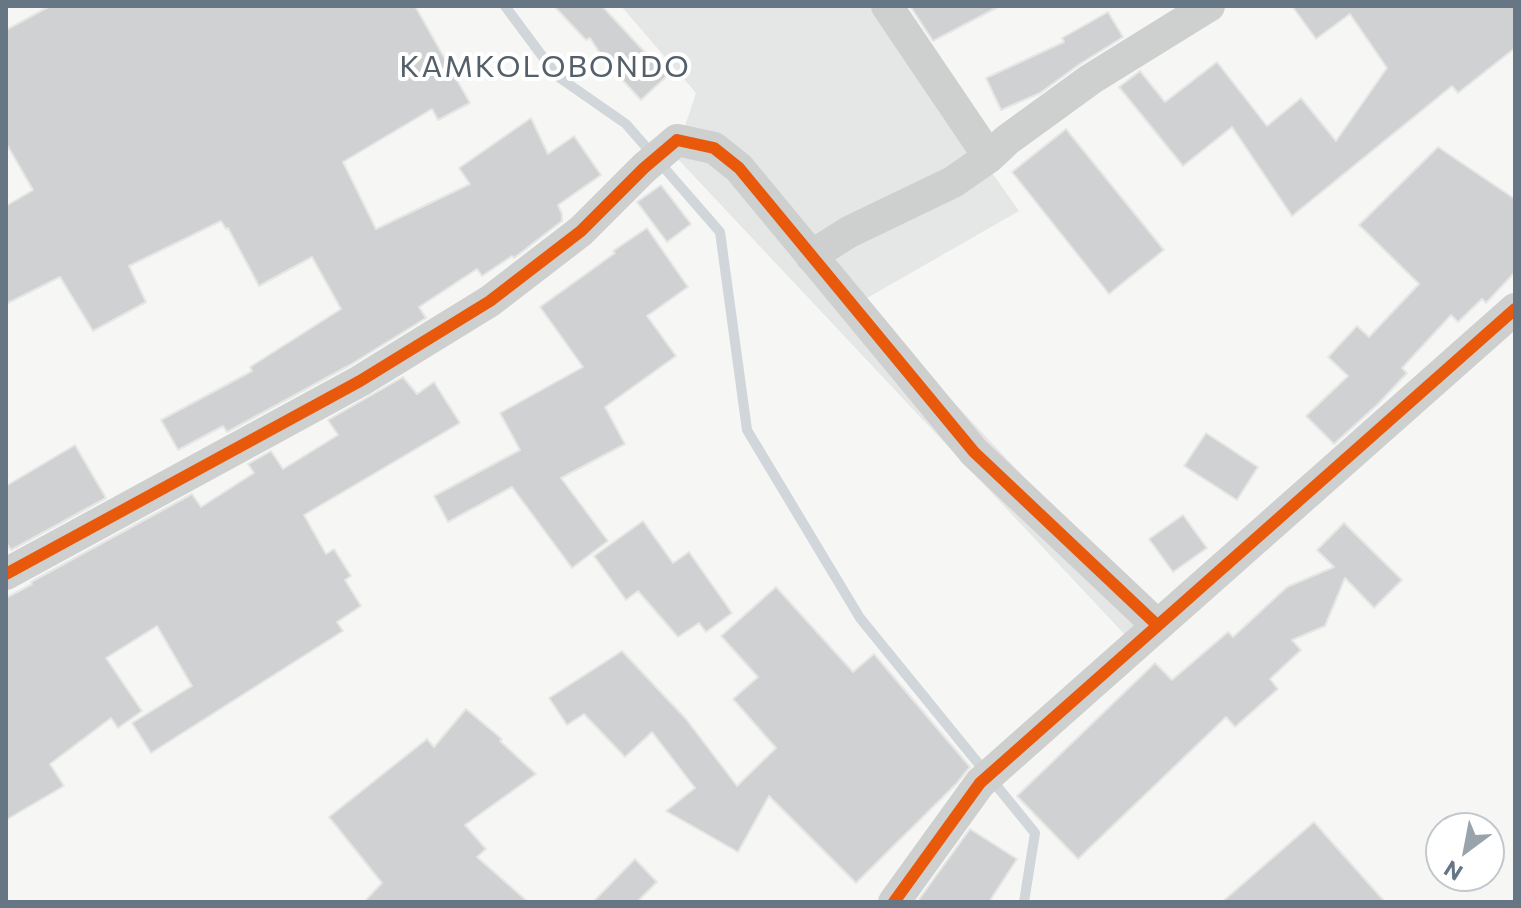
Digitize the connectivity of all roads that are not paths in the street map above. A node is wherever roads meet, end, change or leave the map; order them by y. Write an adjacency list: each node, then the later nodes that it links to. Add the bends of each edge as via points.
1 (887, 6): 3 (street)
2 (1209, 6): 3 (street, via 1091,79)
3 (989, 157): 4 (street, via 953,182)
4 (811, 256): 6 (street, via 739,168 714,148 677,140 581,231 490,301 360,381); 7 (street, via 974,452)
5 (1515, 309): 7 (street)
6 (8, 569)
7 (1157, 625): 8 (street, via 980,783)
8 (894, 902)

